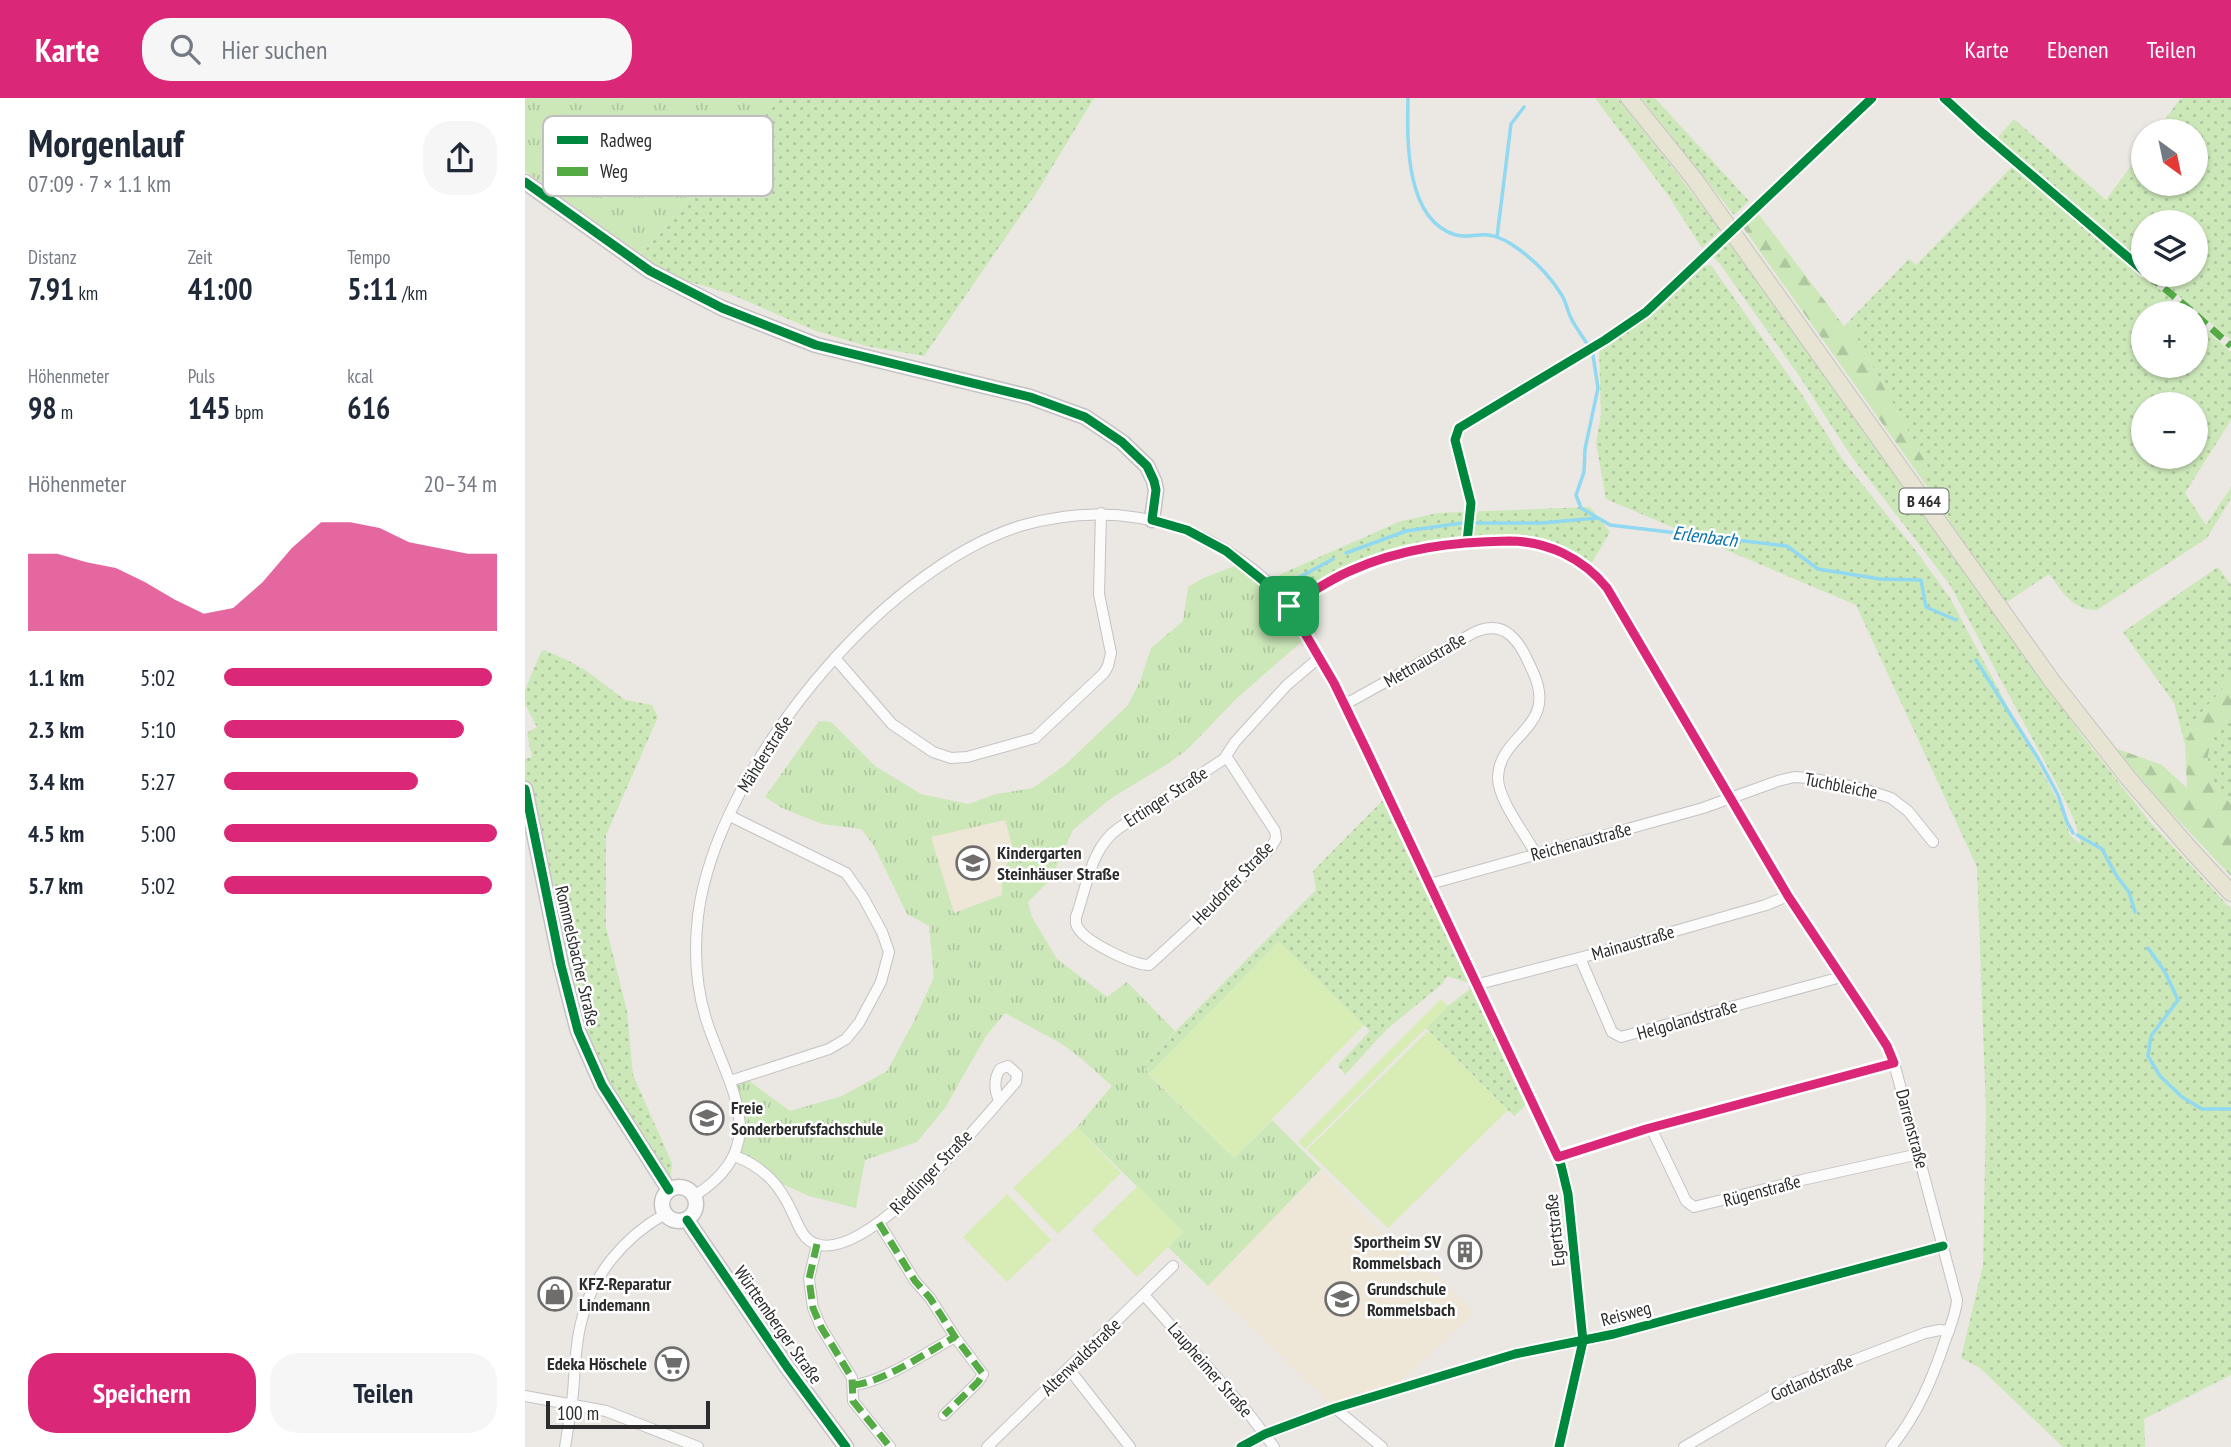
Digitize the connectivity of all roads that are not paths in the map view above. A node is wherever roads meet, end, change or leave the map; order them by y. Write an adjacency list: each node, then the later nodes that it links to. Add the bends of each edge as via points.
1 (1629, 98): 18 (main road, B 464, via 1695,180 2052,681 2129,779)
2 (525, 181): 3 (main road)
3 (543, 194)
4 (546, 196): 6 (main road, via 650,271 695,296 794,338 1030,397 1085,417 1147,466 1156,490)
5 (1101, 513): 6 (street, Mähderstraße); 9 (street, Mähderstraße, via 1021,526 962,552 910,587); 9 (street, via 1099,594 1111,660 1104,673 1035,738 967,757 937,754 892,724)
6 (1152, 520): 7 (street, Egertstraße, via 1187,530 1226,551)
7 (1289, 606): 8 (street, Egertstraße); 13 (street, Darrenstraße, via 1349,571 1423,548 1520,541 1561,552 1600,579 1614,598)
8 (1319, 657): 10 (street, Egertstraße); 11 (street, Ertinger Straße, via 1287,685)
9 (835, 658): 14 (street, Mähderstraße, via 780,727)
10 (1345, 705): 16 (street, Mettnaustraße, via 1475,632 1492,628 1508,633 1531,666 1540,698 1534,718 1502,761 1498,785); 17 (street, Egertstraße)
11 (1226, 756): 21 (street, Heudorfer Straße, via 1277,834 1274,843); 21 (street, Ertinger Straße, via 1114,831 1097,854 1076,917 1078,929 1134,963)
12 (525, 789): 31 (main road, Rommelsbacher Straße, via 578,1031 602,1085)
13 (1732, 799): 15 (street, Tuchbleiche, via 1794,778 1860,788 1900,803); 16 (street, Reichenaustraße); 19 (street, Darrenstraße)
14 (730, 816): 25 (street, Mähderstraße, via 705,881 696,950 704,1011); 25 (street, via 846,873 889,952 881,982 846,1040)
15 (1933, 842)
16 (1536, 854): 17 (street, Reichenaustraße)
17 (1430, 884): 23 (street, Egertstraße)
18 (2231, 893)
19 (1788, 896): 20 (street, Mainaustraße); 22 (street, Darrenstraße)
20 (1580, 958): 22 (street, Helgolandstraße, via 1611,1029 1621,1037); 23 (street, Mainaustraße)
21 (1149, 965)
22 (1841, 976): 24 (street, Darrenstraße)
23 (1475, 985): 30 (street, Egertstraße)
24 (1894, 1063): 27 (street); 28 (street, Darrenstraße)
25 (730, 1081): 29 (street, Mähderstraße, via 740,1117)
26 (999, 1100): 35 (street, Riedlinger Straße, via 905,1202)
27 (1651, 1128): 28 (street, Rügenstraße, via 1686,1201 1694,1207); 30 (street)
28 (1919, 1154): 37 (street, Darrenstraße)
29 (735, 1156): 32 (street); 36 (street, via 773,1180 801,1232)
30 (1558, 1157): 42 (street, Egertstraße, via 1568,1194)
31 (669, 1190): 32 (main road, via 680,1187); 33 (main road, via 662,1203)
32 (694, 1196): 34 (main road, via 696,1207)
33 (664, 1214): 34 (main road, via 677,1222); 46 (street, via 622,1248 591,1292 580,1323)
34 (687, 1220): 53 (main road, Württemberger Straße)
35 (879, 1223): 36 (street, Riedlinger Straße, via 840,1244); 41 (street)
36 (817, 1244): 44 (street, via 809,1279 813,1308)
37 (1943, 1245): 40 (street, Darrenstraße, via 1957,1300); 42 (street, Reisweg)
38 (1173, 1266): 39 (street, Altenwaldstraße)
39 (1144, 1295): 43 (street, Altenwaldstraße); 49 (street, Laupheimer Straße)
40 (1949, 1331): 60 (street, Gotlandstraße, via 1926,1333 1794,1383); 61 (street, Darrenstraße, via 1920,1405)
41 (955, 1337): 44 (street, via 881,1377); 48 (street, via 983,1374)
42 (1583, 1341): 47 (street, Reisweg, via 1514,1354); 59 (street, Egertstraße)
43 (1069, 1369): 50 (street, Altenwaldstraße); 55 (street)
44 (853, 1385): 54 (street, via 853,1401)
45 (525, 1396): 46 (street)
46 (571, 1404): 51 (street); 52 (street, via 617,1415)
47 (1335, 1408): 49 (street, Reisweg); 58 (street)
48 (944, 1415)
49 (1265, 1434): 56 (street, Reisweg); 57 (street, Laupheimer Straße)
50 (993, 1445)
51 (565, 1447)
52 (698, 1447)
53 (846, 1447)
54 (890, 1447)
55 (1130, 1447)
56 (1241, 1447)
57 (1274, 1447)
58 (1382, 1447)
59 (1559, 1447)
60 (1684, 1447)
61 (1891, 1447)

